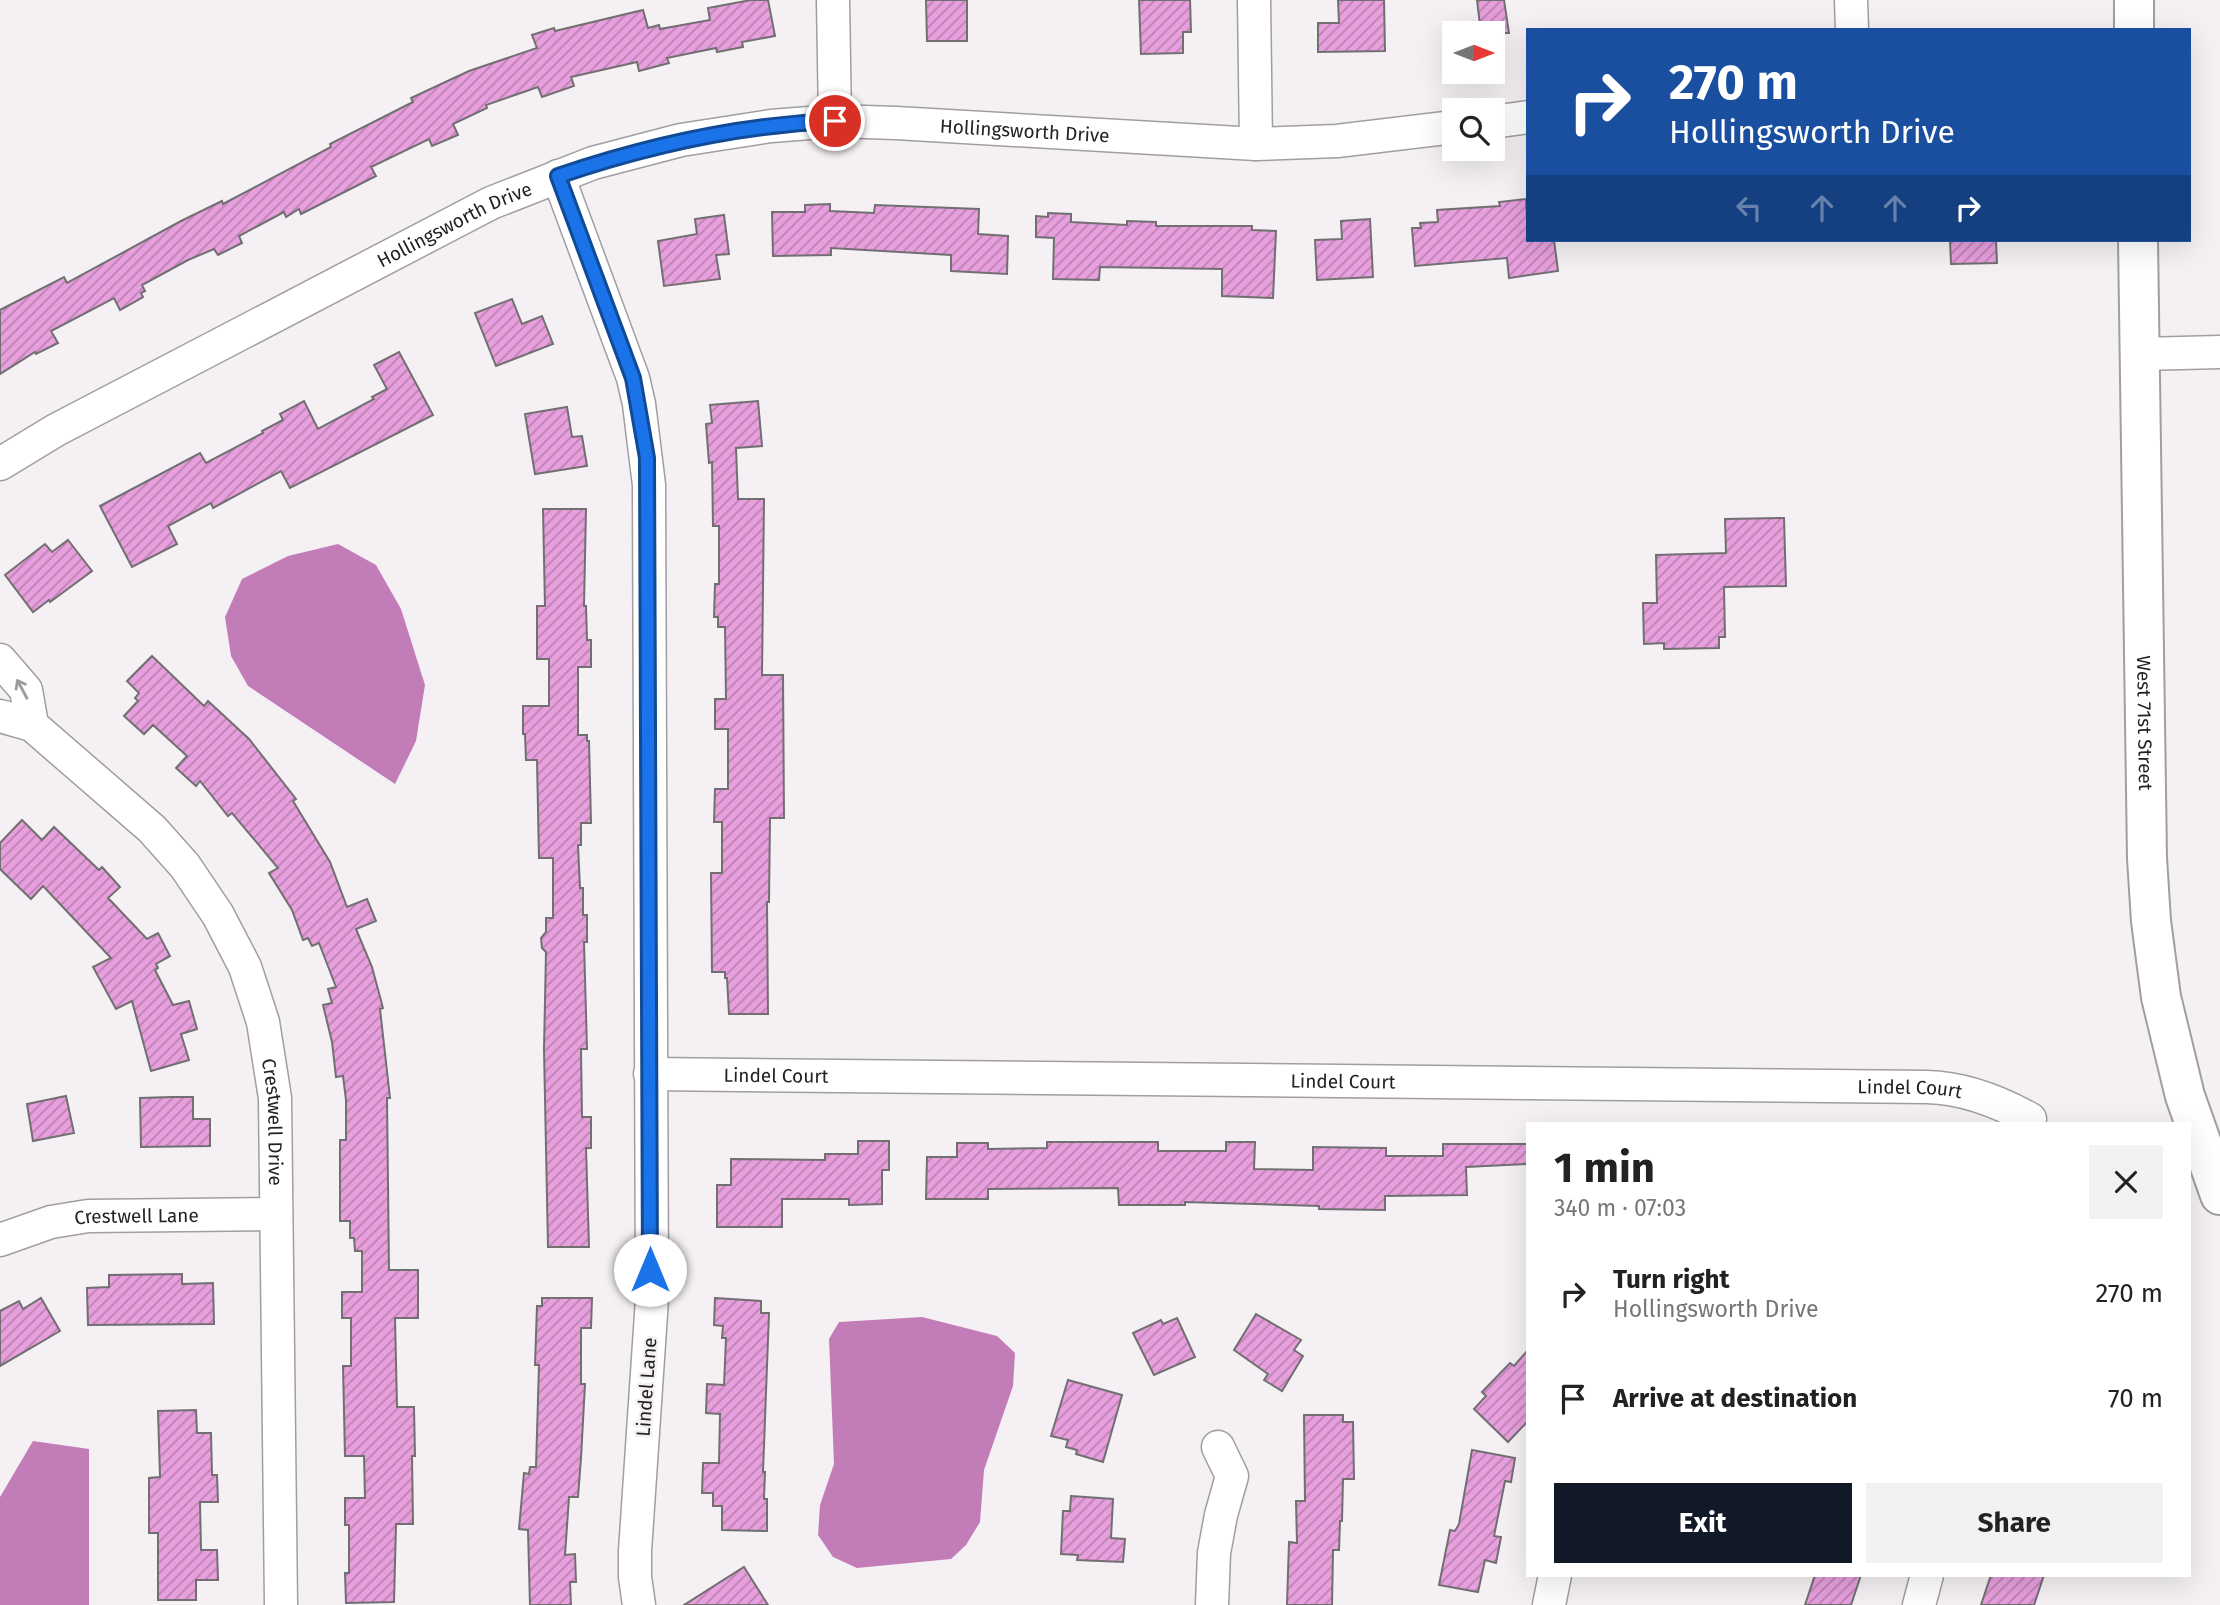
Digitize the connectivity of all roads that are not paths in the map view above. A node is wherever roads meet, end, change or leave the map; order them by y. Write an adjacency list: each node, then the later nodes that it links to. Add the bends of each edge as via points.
1 (833, 0): 9 (street)
2 (1254, 0): 11 (street)
3 (1852, 0): 5 (street)
4 (2134, 0): 6 (main road)
5 (1852, 28)
6 (2134, 28)
7 (1526, 117): 8 (street)
8 (1505, 120)
9 (835, 121): 11 (street, Hollingsworth Drive); 12 (street, Hollingsworth Drive, via 706,135 631,152)
10 (1442, 129): 11 (street, Hollingsworth Drive, via 1362,139)
11 (1256, 144)
12 (558, 176): 16 (street, Hollingsworth Drive, via 464,217 56,430); 20 (street, Lindel Lane, via 633,378 647,458)
13 (2138, 242): 15 (main road, West 71st Street)
14 (2220, 352): 15 (street)
15 (2141, 354): 22 (main road, West 71st Street, via 2151,921 2161,997 2185,1096)
16 (0, 464)
17 (0, 660): 19 (street, one-way to 17, via 26,690)
18 (0, 716): 19 (street, Crestwell Drive)
19 (32, 725): 23 (street, Crestwell Drive, via 169,846 233,940 259,1007 271,1063)
20 (650, 1074): 21 (street, Lindel Court, via 1927,1087 1979,1095); 29 (street, Lindel Lane, via 652,1299 635,1551)
21 (2030, 1119)
22 (2220, 1195)
23 (276, 1214): 24 (street, Crestwell Lane, via 88,1216 51,1222); 28 (street, Crestwell Drive)
24 (0, 1240)
25 (1218, 1447): 30 (street, via 1232,1476 1214,1553)
26 (1555, 1577): 31 (street)
27 (1926, 1577): 32 (street)
28 (281, 1605)
29 (639, 1605)
30 (1212, 1605)
31 (1549, 1605)
32 (1919, 1605)

